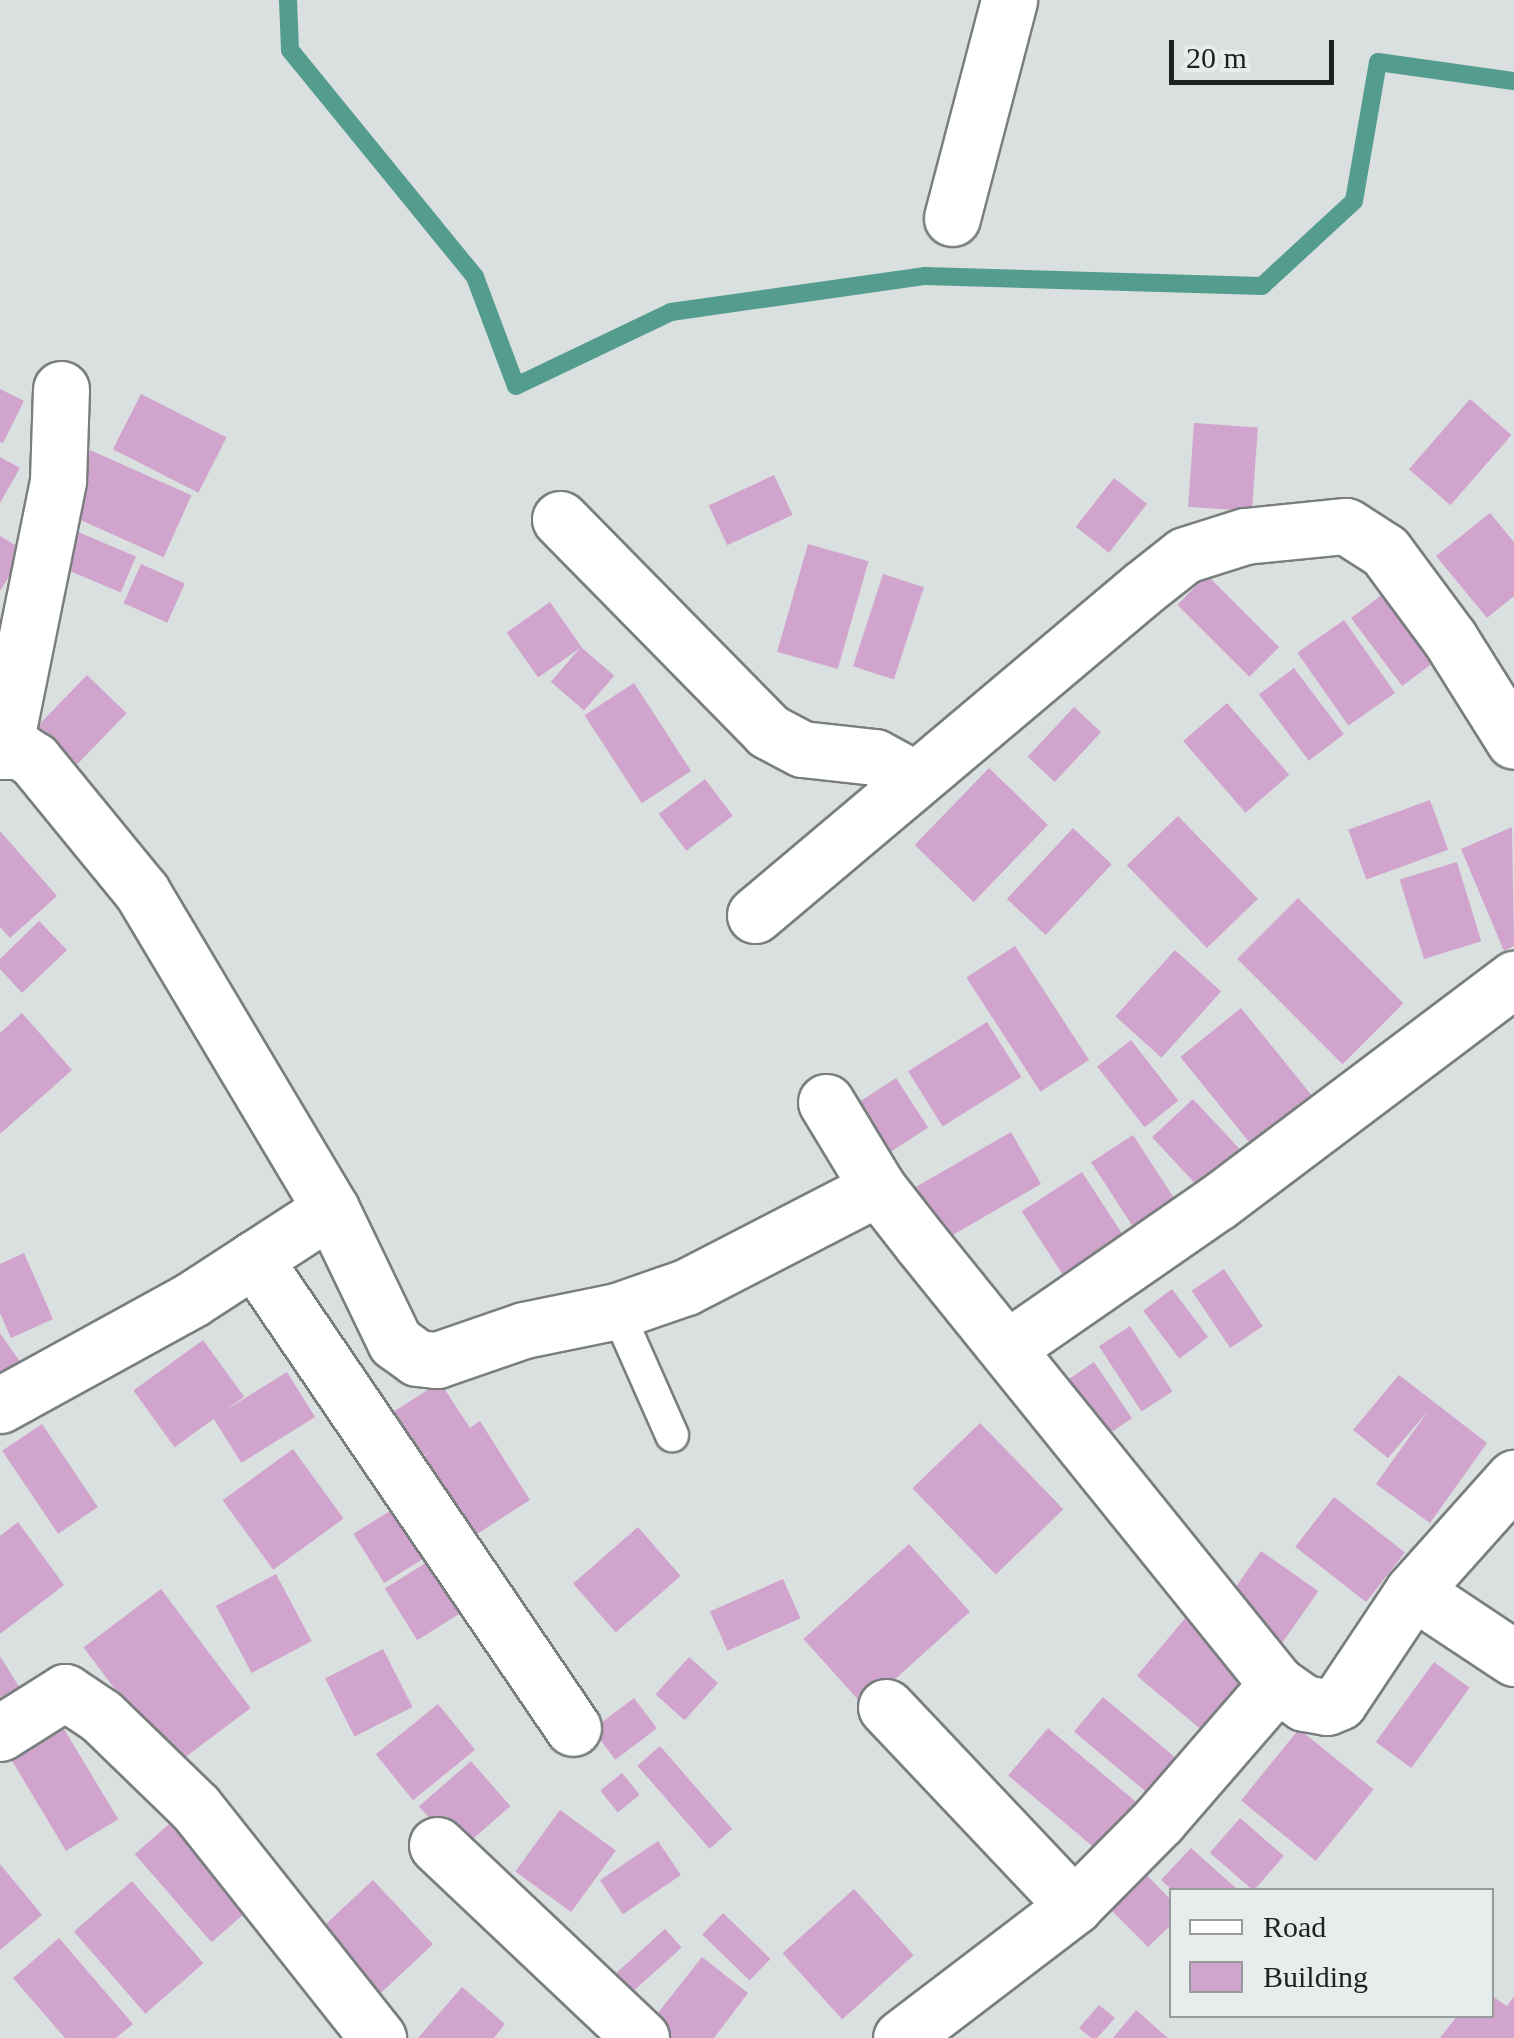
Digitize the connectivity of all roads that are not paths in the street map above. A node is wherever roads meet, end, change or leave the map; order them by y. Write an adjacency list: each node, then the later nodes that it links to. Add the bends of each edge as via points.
1 (1009, 0): 2 (street)
2 (952, 218)
3 (61, 389): 6 (street, via 58,480)
4 (560, 520): 7 (street, via 768,731 802,749 875,757)
5 (1514, 742): 7 (street, via 1385,550 1346,526 1244,536 1185,555)
6 (2, 750): 12 (street, via 34,760 142,892)
7 (916, 780): 8 (street)
8 (755, 915)
9 (1514, 979): 15 (street, via 1250,1178)
10 (826, 1102): 11 (street)
11 (878, 1188): 14 (street, via 686,1287); 15 (street)
12 (331, 1210): 13 (street); 14 (street, via 395,1342 417,1358 437,1360 524,1330)
13 (254, 1259): 16 (street); 23 (street)
14 (617, 1311): 17 (lane)
15 (1007, 1348): 21 (street)
16 (0, 1405)
17 (672, 1435)
18 (1514, 1478): 19 (street)
19 (1412, 1591): 20 (street); 21 (street, via 1339,1702 1314,1706)
20 (1514, 1658)
21 (1276, 1684): 26 (street, via 1160,1820)
22 (886, 1707): 26 (street)
23 (574, 1728)
24 (0, 1733): 27 (street, via 65,1692 101,1716 195,1807)
25 (437, 1845): 28 (street)
26 (1074, 1906): 29 (street)
27 (378, 2038)
28 (642, 2038)
29 (901, 2038)

